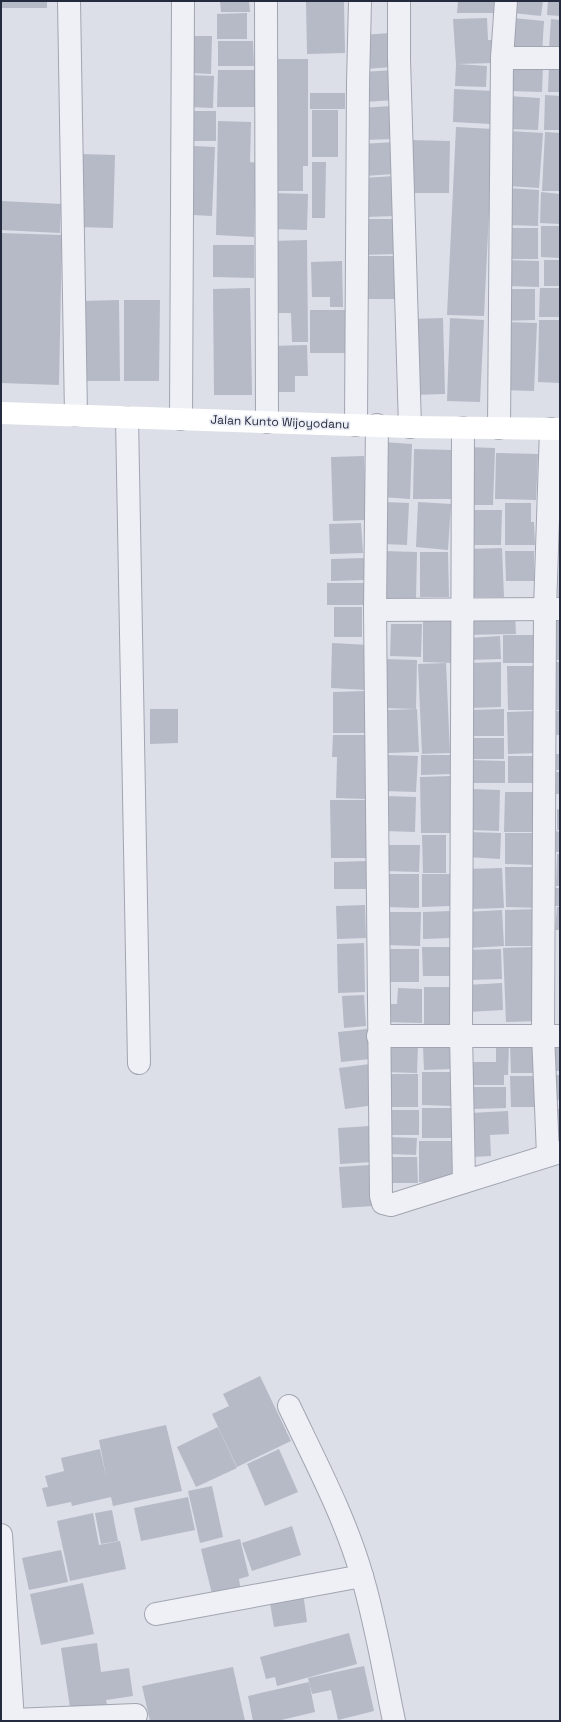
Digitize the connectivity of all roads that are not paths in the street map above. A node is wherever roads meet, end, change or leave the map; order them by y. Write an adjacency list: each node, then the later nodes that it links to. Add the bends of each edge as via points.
1 (69, 1): 10 (street)
2 (183, 1): 12 (street)
3 (266, 1): 13 (street)
4 (360, 1): 14 (street, via 358,91)
5 (399, 1): 15 (street)
6 (506, 1): 7 (street)
7 (502, 58): 8 (street); 17 (street)
8 (560, 58)
9 (1, 413): 10 (street, Jalan Kunto Wijoyodanu)
10 (76, 415): 11 (street, Jalan Kunto Wijoyodanu)
11 (127, 418): 12 (street, Jalan Kunto Wijoyodanu); 25 (street)
12 (181, 419): 13 (street, Jalan Kunto Wijoyodanu)
13 (267, 422): 14 (street, Jalan Kunto Wijoyodanu)
14 (366, 425): 15 (street, Jalan Kunto Wijoyodanu); 21 (street)
15 (410, 427): 16 (street, Jalan Kunto Wijoyodanu)
16 (463, 428): 17 (street, Jalan Kunto Wijoyodanu); 19 (street)
17 (499, 428): 18 (street, Jalan Kunto Wijoyodanu)
18 (556, 429): 20 (street)
19 (463, 609): 20 (street); 21 (street); 22 (street)
20 (553, 609): 23 (street)
21 (375, 610): 24 (street)
22 (461, 1035): 23 (street); 24 (street); 27 (street)
23 (552, 1035): 26 (street)
24 (378, 1036): 27 (street, via 381,1200 391,1205)
25 (139, 1063)
26 (554, 1154): 27 (street)
27 (464, 1182)
28 (289, 1406): 30 (street, via 320,1470)
29 (1, 1535): 31 (street)
30 (362, 1576): 32 (street); 35 (street)
31 (3, 1605): 34 (street)
32 (156, 1614)
33 (136, 1715): 34 (street)
34 (13, 1720)
35 (394, 1721)

